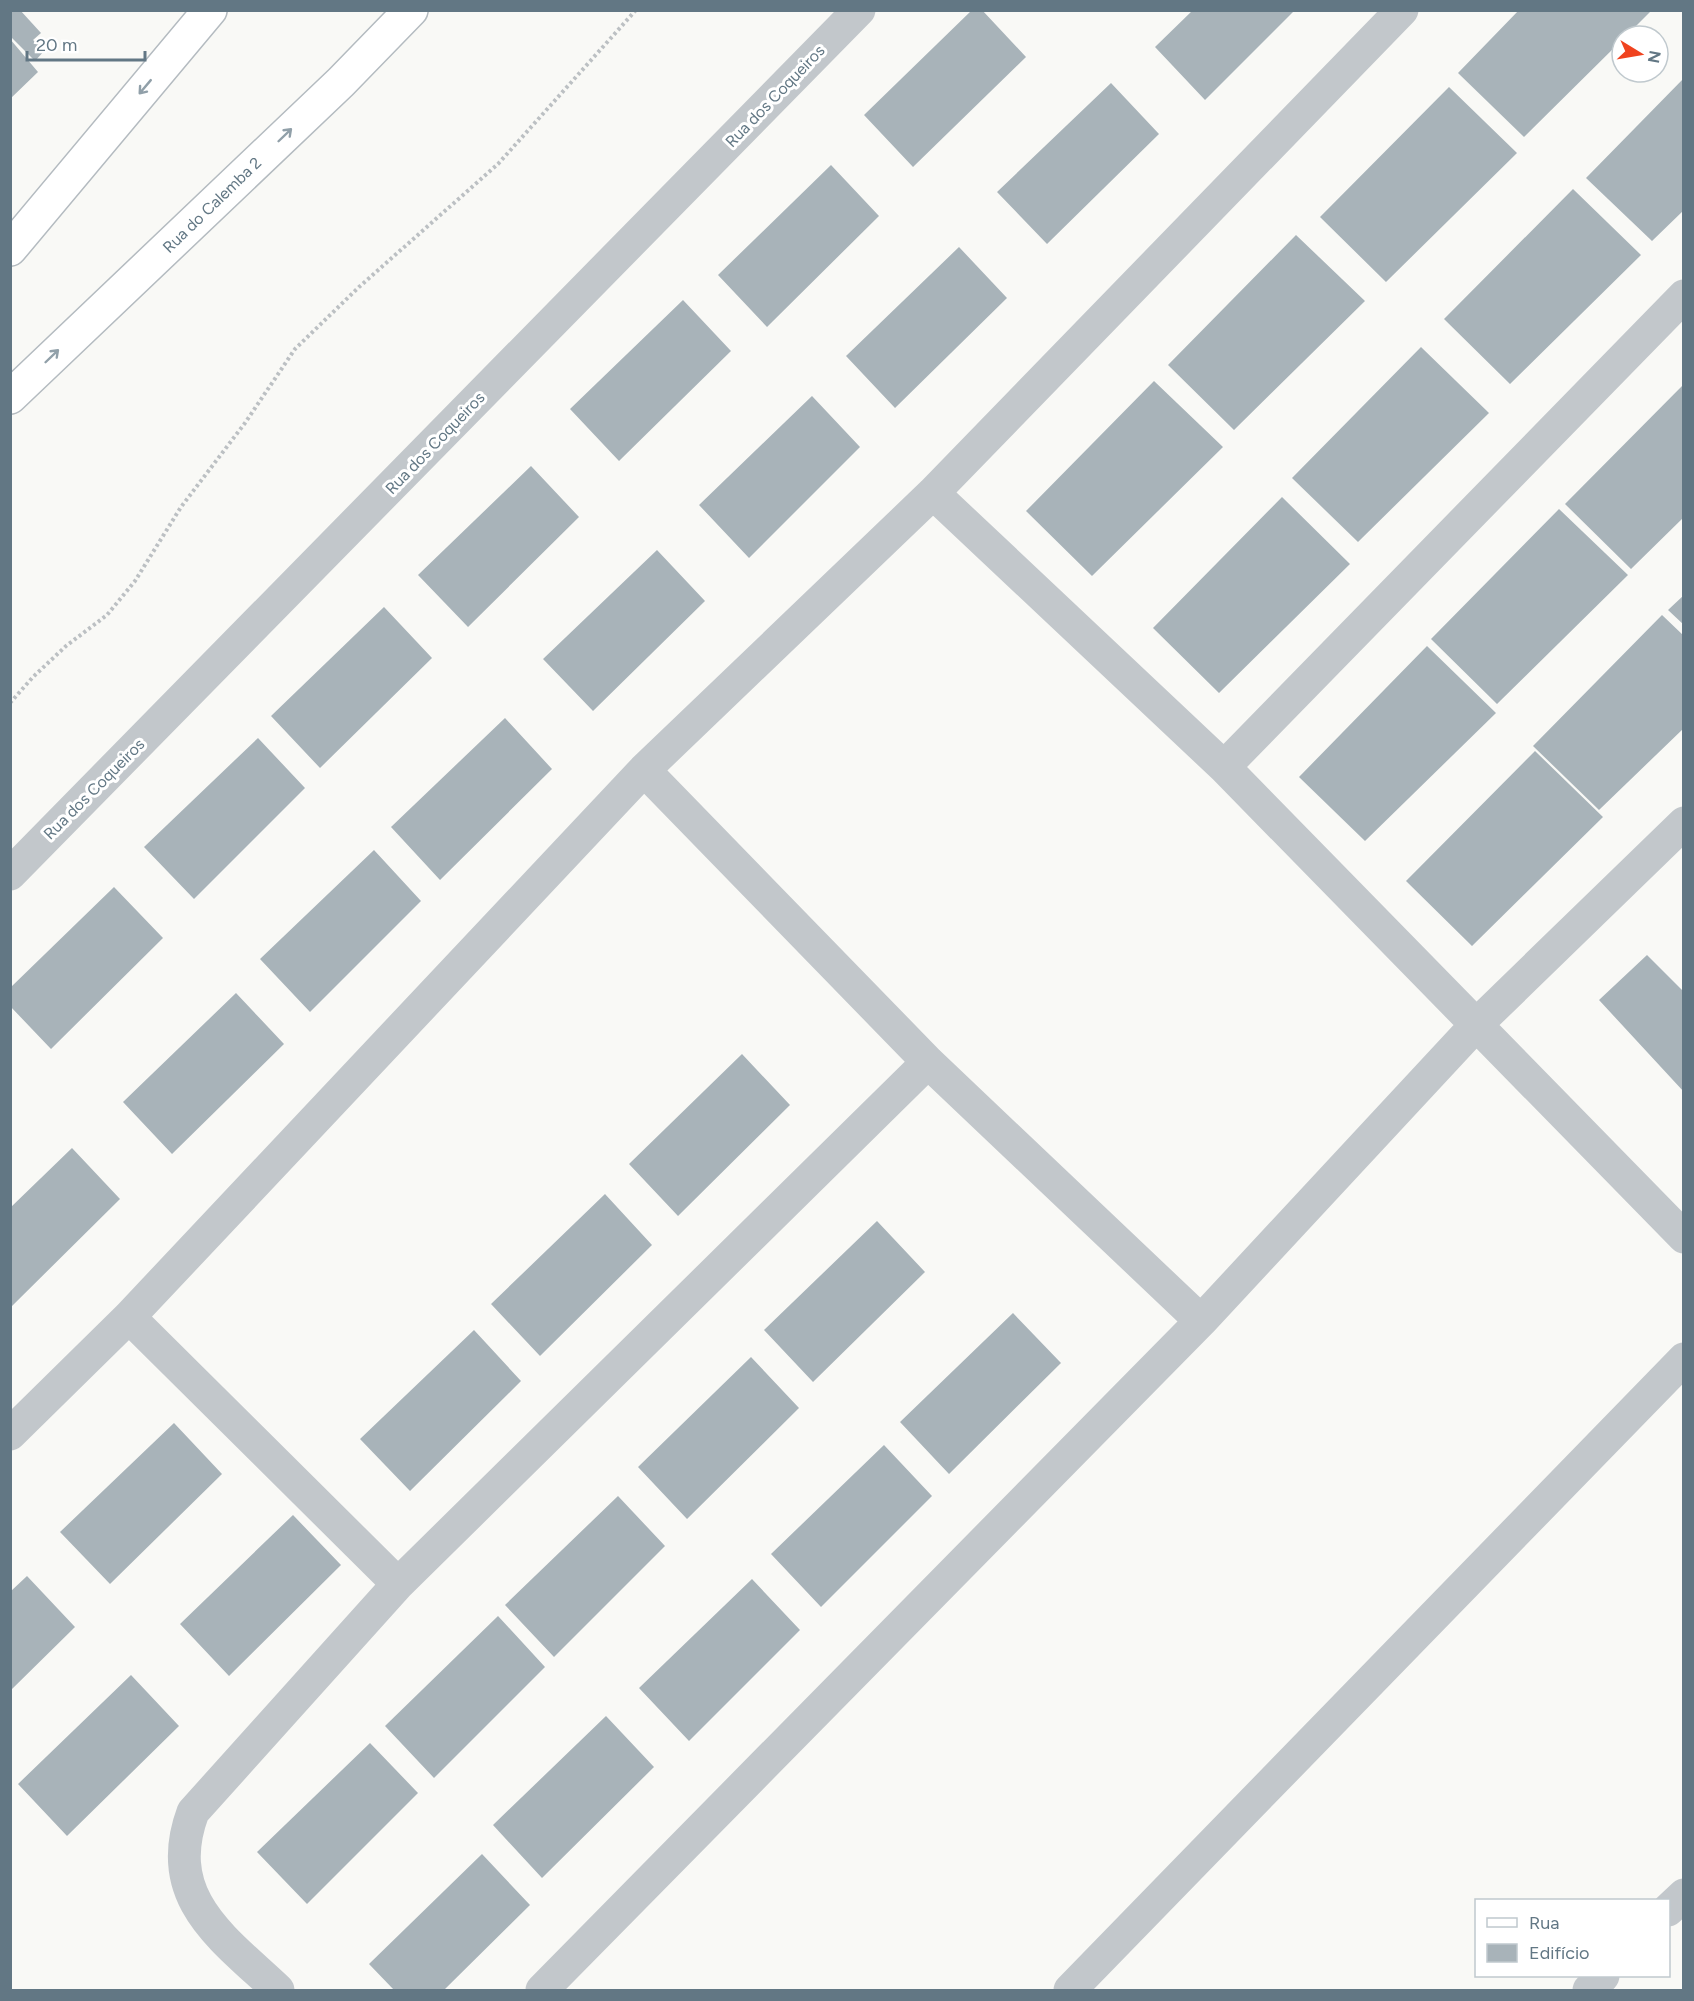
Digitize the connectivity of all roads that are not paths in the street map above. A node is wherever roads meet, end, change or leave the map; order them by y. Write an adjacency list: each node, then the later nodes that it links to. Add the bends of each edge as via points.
1 (210, 10): 5 (main road, one-way to 5)
2 (411, 10): 7 (main road, Rua do Calemba 2, one-way to 2, via 341,82)
3 (859, 10): 12 (street, Rua dos Coqueiros)
4 (1402, 10): 8 (street)
5 (10, 249)
6 (1683, 296): 9 (street)
7 (10, 397)
8 (933, 493): 9 (street); 10 (street)
9 (1224, 767): 13 (street)
10 (644, 770): 14 (street); 16 (street)
11 (1683, 823): 13 (street)
12 (10, 874)
13 (1477, 1024): 15 (street); 17 (street)
14 (928, 1062): 17 (street); 20 (street)
15 (1683, 1237)
16 (129, 1317): 19 (street); 20 (street)
17 (1201, 1321): 25 (street)
18 (1683, 1359): 26 (street)
19 (10, 1434)
20 (398, 1584): 24 (street, via 193,1812 186,1832 187,1884 196,1905 212,1928)
21 (1683, 1895): 22 (street)
22 (1670, 1908)
23 (1603, 1977): 27 (street)
24 (278, 1990)
25 (542, 1990)
26 (1070, 1990)
27 (1589, 1990)

